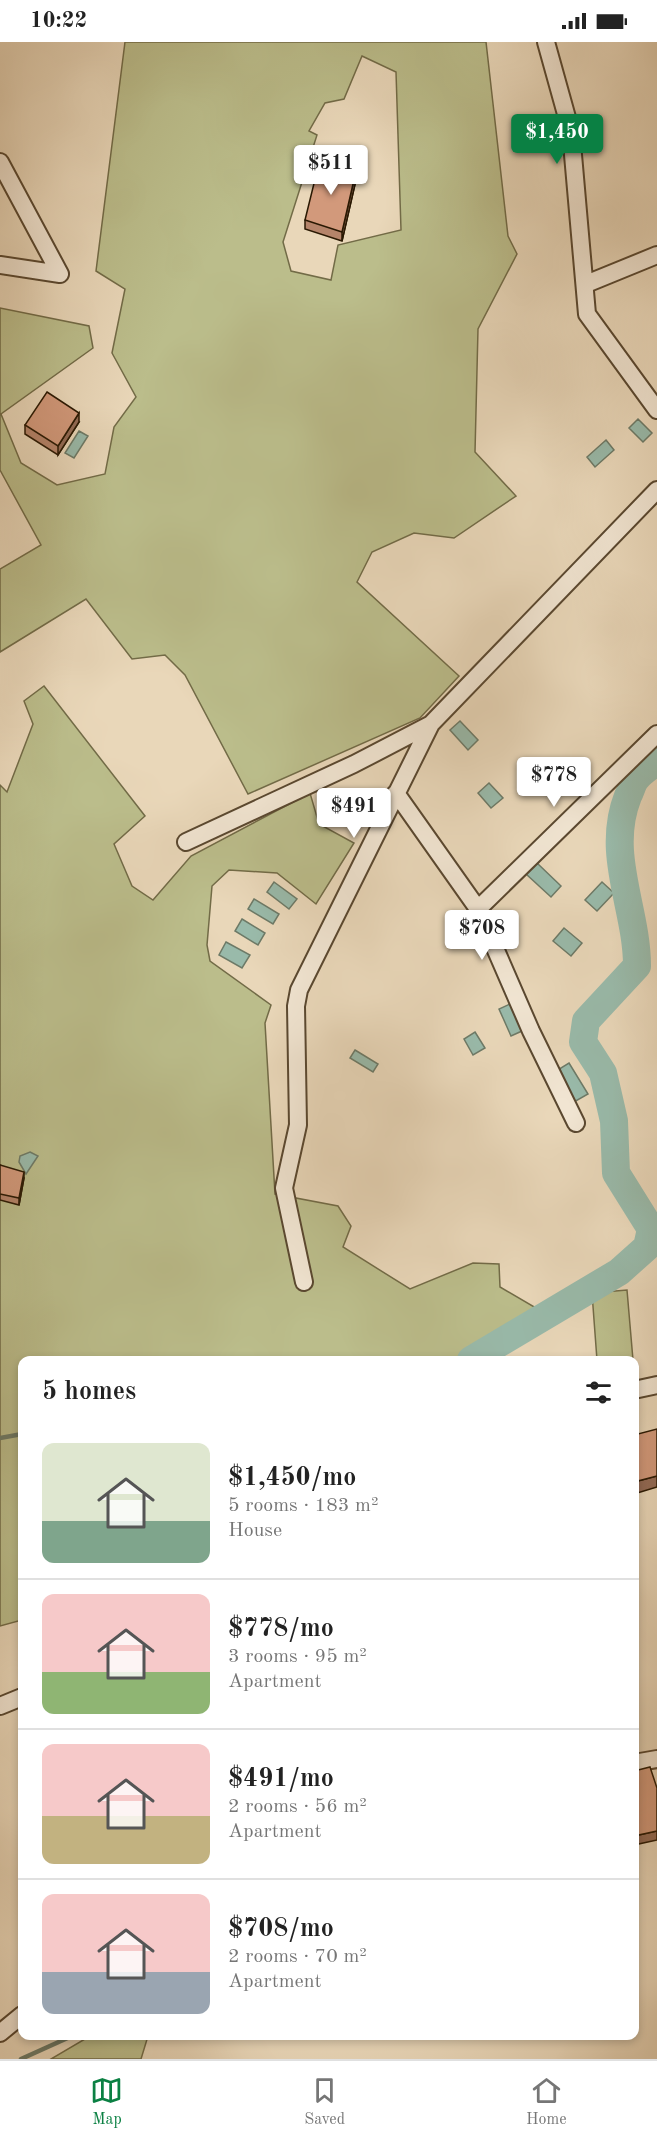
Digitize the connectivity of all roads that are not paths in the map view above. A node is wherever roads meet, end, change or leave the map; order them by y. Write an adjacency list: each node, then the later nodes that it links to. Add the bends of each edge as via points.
1 (546, 42): 5 (street, via 571,132)
2 (0, 162): 4 (street, via 60,274)
3 (657, 255): 5 (street)
4 (0, 265)
5 (586, 284): 6 (street, via 586,314)
6 (657, 410)
7 (657, 490): 8 (street)
8 (431, 724): 10 (street); 11 (street)
9 (657, 734): 12 (street)
10 (396, 793): 12 (street); 14 (street, via 299,990 298,1125 284,1188)
11 (186, 842)
12 (478, 909): 13 (street)
13 (576, 1123)
14 (304, 1282)
15 (657, 1385): 16 (street)
16 (639, 1389)
17 (18, 1699): 18 (street)
18 (0, 1706)
19 (657, 1759): 20 (street)
20 (639, 1762)
21 (18, 2018): 22 (street)
22 (0, 2033)

